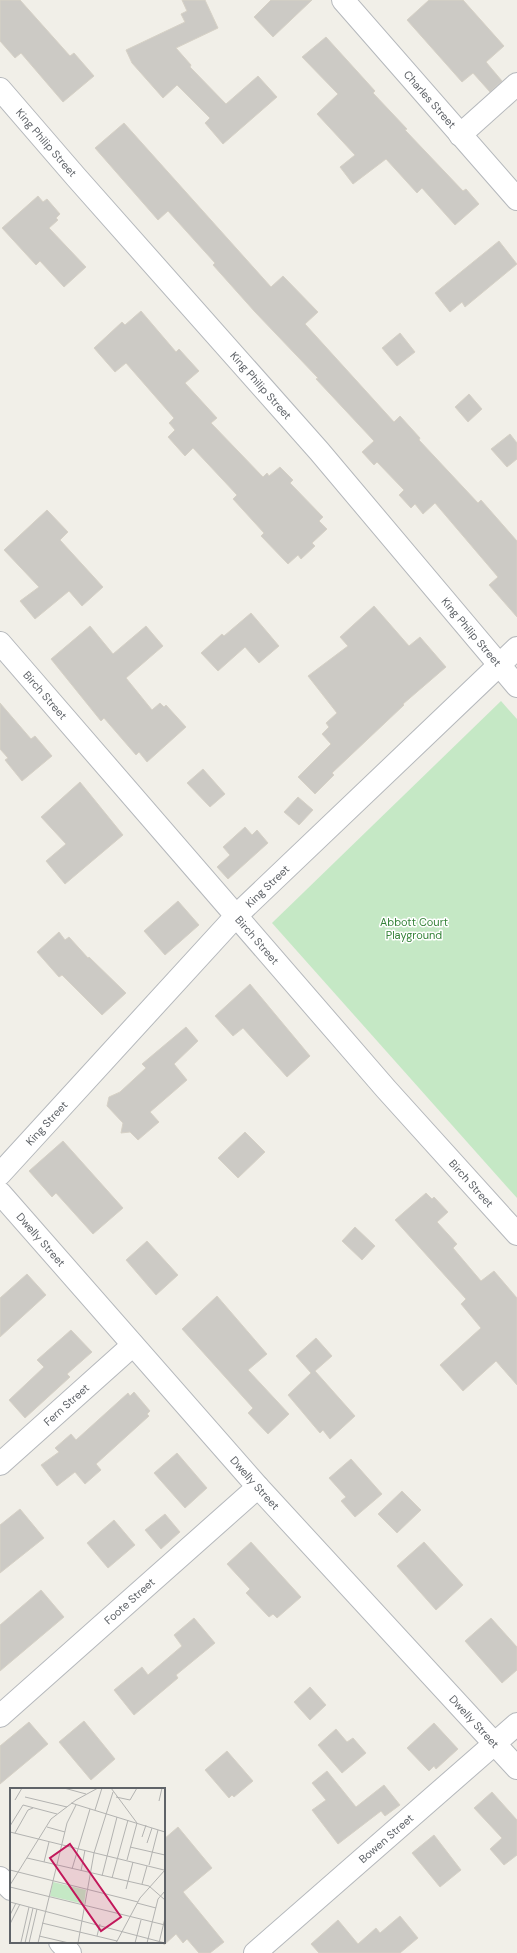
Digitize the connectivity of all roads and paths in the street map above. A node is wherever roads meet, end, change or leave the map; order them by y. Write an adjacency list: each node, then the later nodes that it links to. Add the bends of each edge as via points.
1 (343, 0): 4 (street, Charles Street)
2 (517, 84): 4 (street)
3 (0, 89): 8 (street, King Philip Street, via 319,451)
4 (460, 135): 5 (street, Charles Street)
5 (517, 199)
6 (0, 643): 10 (street, Birch Street)
7 (517, 648): 8 (street, King Street)
8 (499, 666): 9 (street, King Philip Street); 10 (street, King Street)
9 (517, 686)
10 (237, 915): 11 (street, King Street); 13 (street, Birch Street, via 386,1089)
11 (0, 1174)
12 (0, 1193): 14 (street, Dwelly Street)
13 (517, 1234)
14 (133, 1345): 15 (street, Fern Street); 16 (street, Dwelly Street)
15 (0, 1464)
16 (258, 1487): 17 (street, Foote Street); 19 (street, Dwelly Street)
17 (0, 1716)
18 (517, 1724): 19 (street, Bowen Street)
19 (495, 1743): 20 (street, Dwelly Street); 25 (street, Bowen Street)
20 (517, 1768)
21 (0, 1878): 22 (street)
22 (10, 1889)
23 (61, 1943): 24 (street)
24 (70, 1953)
25 (255, 1953)

